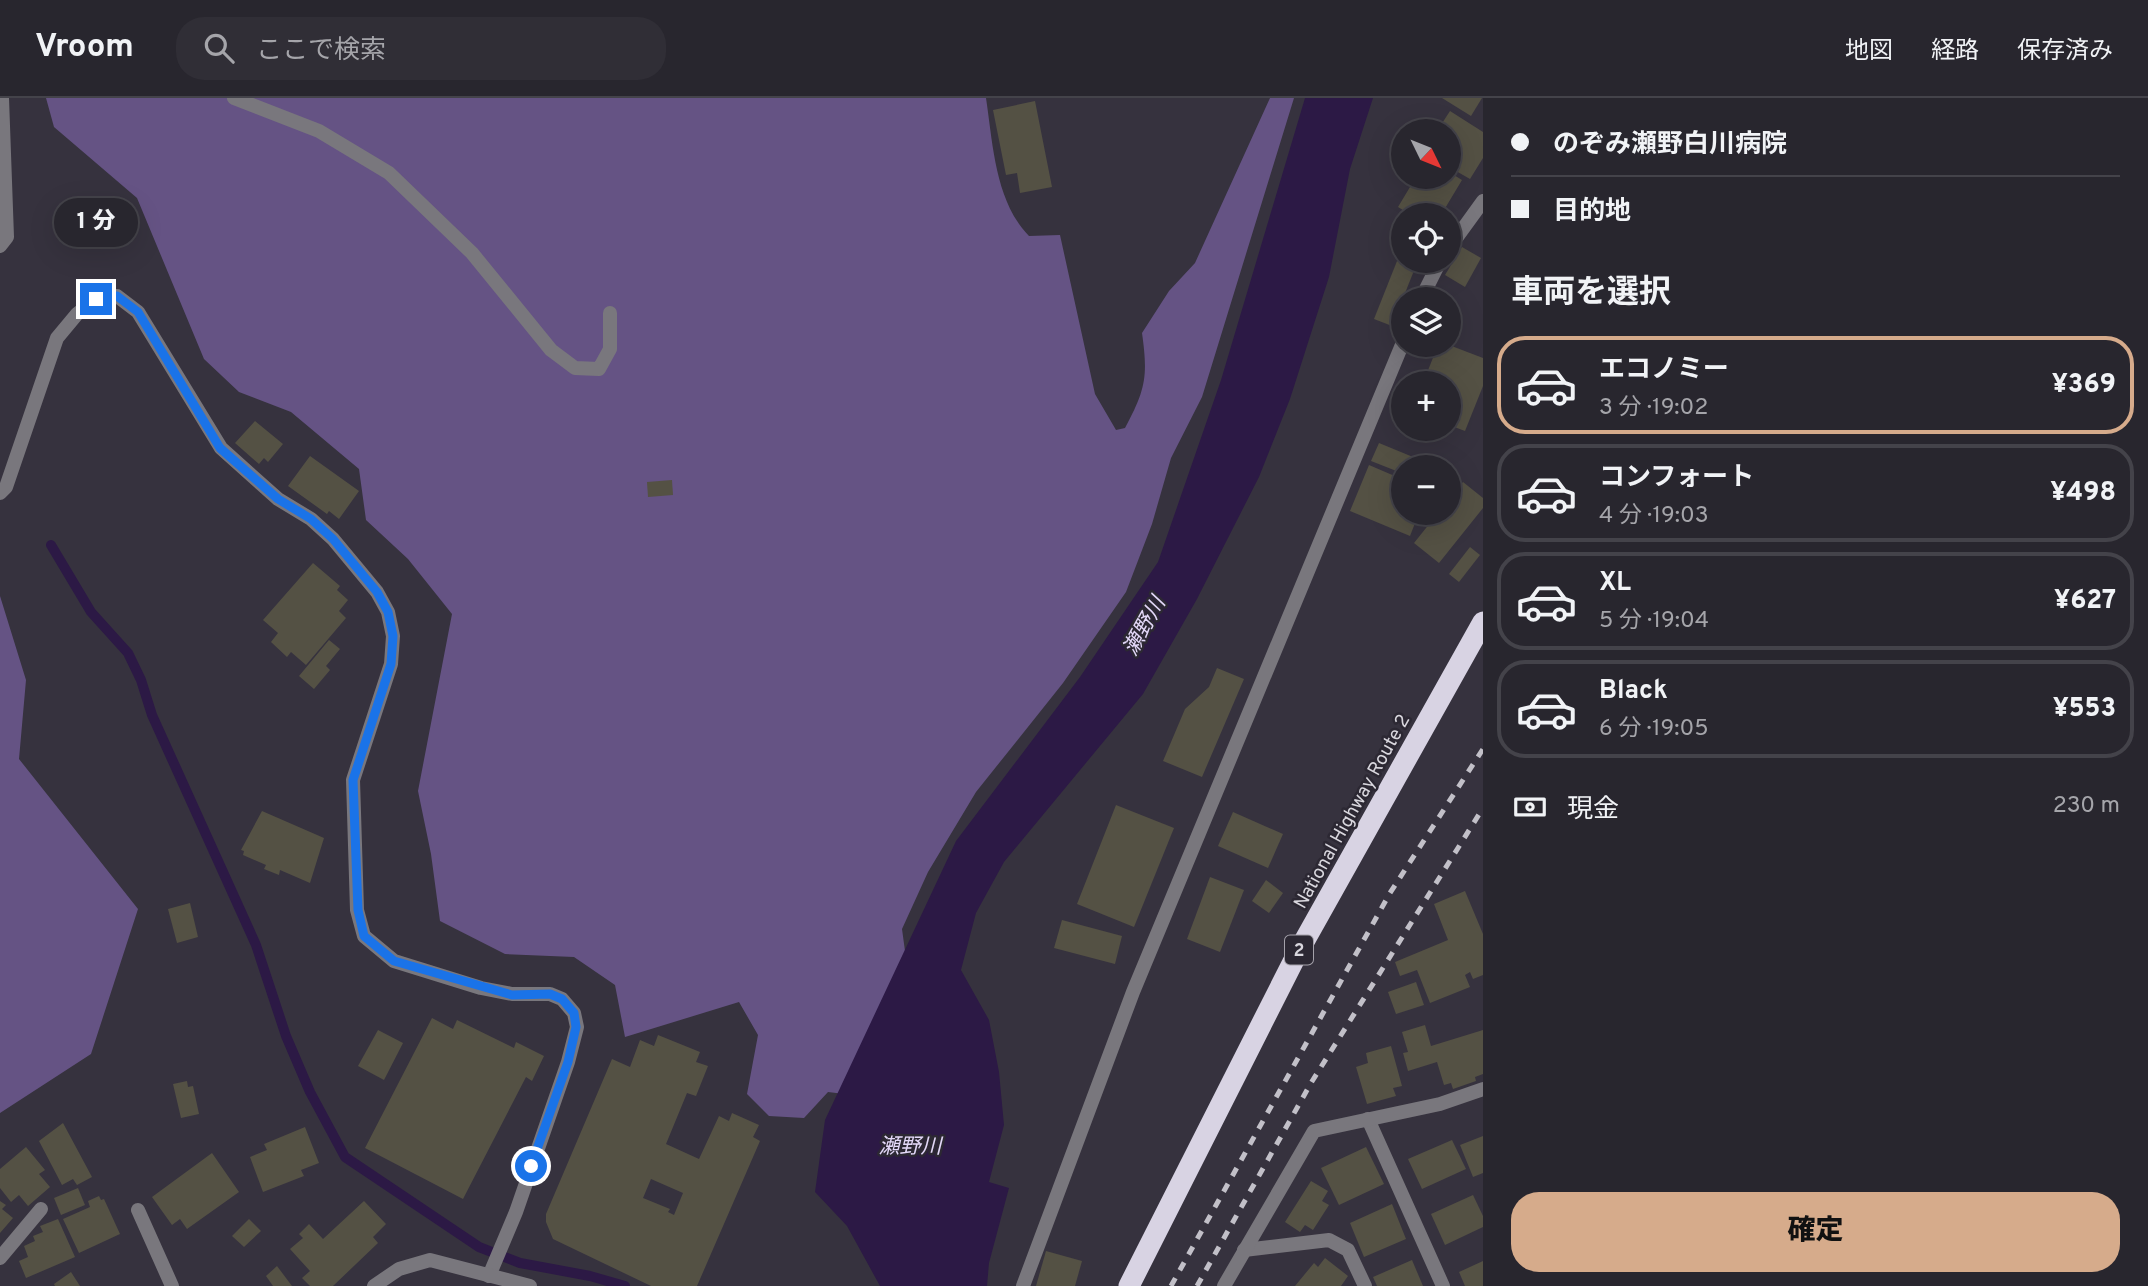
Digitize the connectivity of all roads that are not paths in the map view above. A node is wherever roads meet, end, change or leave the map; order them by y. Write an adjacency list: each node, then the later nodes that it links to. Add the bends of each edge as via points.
1 (2, 98): 5 (street, via 7,237)
2 (234, 98): 6 (street, via 319,131 389,173 472,253 551,350 575,368 599,369 610,349)
3 (1483, 201): 4 (street)
4 (1461, 231)
5 (0, 246)
6 (610, 313)
7 (1397, 357): 20 (street, via 1133,992)
8 (0, 493): 16 (street, via 6,487 57,338 96,299 117,296 138,312 220,448 333,539 377,592 388,612 393,636 391,664 353,780 358,910 364,936 394,961 512,995 550,994 562,999 574,1013 576,1027 568,1062)
9 (1483, 622): 21 (highway, National Highway Route 2 / 2, via 1297,954)
10 (1483, 1089): 11 (street, via 1440,1104)
11 (1368, 1119): 14 (street, via 1314,1131); 24 (street)
12 (41, 1209): 15 (street)
13 (138, 1210): 17 (street)
14 (1244, 1250): 22 (street); 23 (street, via 1329,1240 1348,1250)
15 (0, 1258)
16 (489, 1276): 18 (street, via 430,1260 399,1269); 19 (street)
17 (172, 1286)
18 (373, 1286)
19 (530, 1286)
20 (1023, 1286)
21 (1129, 1286)
22 (1224, 1286)
23 (1365, 1286)
24 (1443, 1286)

